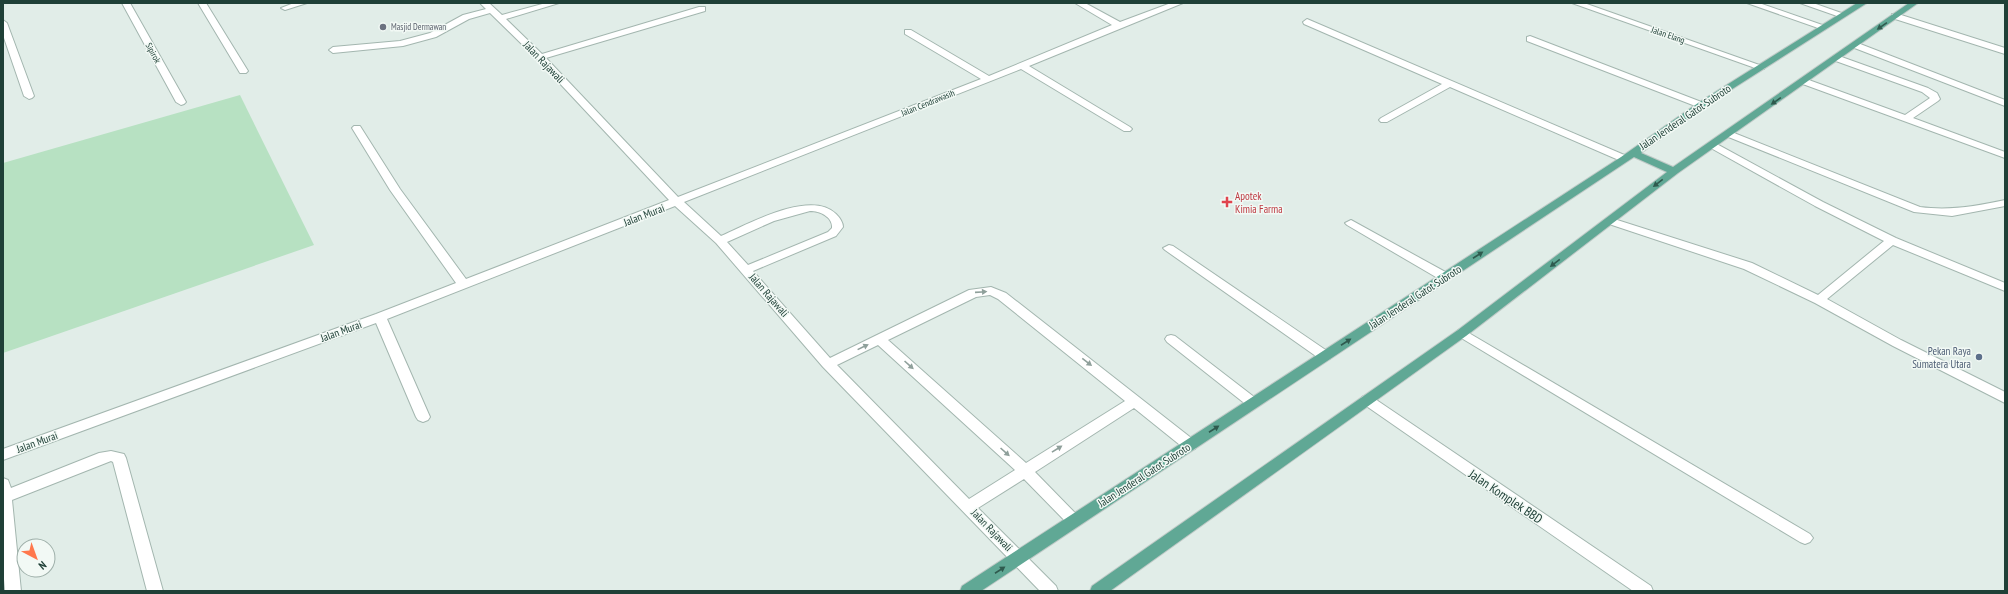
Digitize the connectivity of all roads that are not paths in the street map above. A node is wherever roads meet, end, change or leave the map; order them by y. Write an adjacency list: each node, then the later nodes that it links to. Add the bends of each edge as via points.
1 (126, 3): 35 (street, Sipirok)
2 (202, 3): 30 (street)
3 (303, 3): 12 (street)
4 (554, 3): 14 (street)
5 (1079, 3): 19 (street)
6 (1179, 3): 19 (street, Jalan Cendrawasih)
7 (1576, 3): 29 (street, Jalan Elang)
8 (1750, 3): 20 (street)
9 (1804, 3): 15 (street)
10 (1862, 3): 15 (main road, Jalan Jenderal Gatot Subroto)
11 (1914, 3): 16 (main road)
12 (285, 8)
13 (702, 9): 26 (street)
14 (492, 10): 24 (street, via 466,17 433,35 400,44); 26 (street, Jalan Rajawali)
15 (1843, 15): 20 (main road, Jalan Jenderal Gatot Subroto)
16 (1895, 16): 23 (main road, one-way to 23); 25 (street)
17 (1306, 22): 33 (street)
18 (3, 23): 34 (street)
19 (1119, 24): 28 (street, Jalan Cendrawasih)
20 (1824, 27): 29 (main road, Jalan Jenderal Gatot Subroto)
21 (908, 32): 31 (street)
22 (1530, 39): 37 (street)
23 (1855, 45): 27 (main road); 36 (street)
24 (332, 50)
25 (2005, 51)
26 (540, 57): 47 (street, Jalan Rajawali)
27 (1836, 58): 32 (main road); 38 (street, via 1934,95 1935,99)
28 (1022, 66): 31 (street, Jalan Cendrawasih); 41 (street)
29 (1761, 67): 37 (main road, Jalan Jenderal Gatot Subroto)
30 (243, 71)
31 (988, 79): 47 (street, Jalan Cendrawasih)
32 (1803, 82): 38 (street); 42 (main road, one-way to 42)
33 (1448, 84): 39 (street); 45 (street)
34 (29, 96)
35 (181, 102)
36 (2005, 103)
37 (1701, 105): 45 (main road, Jalan Jenderal Gatot Subroto)
38 (1907, 118): 44 (street)
39 (1384, 120)
40 (358, 128): 56 (street, via 395,190)
41 (1128, 129)
42 (1729, 134): 43 (main road); 48 (street, via 1918,210 1964,213)
43 (1713, 145): 46 (main road); 51 (street, via 1819,204)
44 (2005, 155)
45 (1629, 156): 46 (main road); 55 (main road, Jalan Jenderal Gatot Subroto, one-way to 45)
46 (1674, 171): 49 (main road, one-way to 49)
47 (678, 202): 52 (street, Jalan Rajawali); 56 (street, Jalan Murai)
48 (2005, 203)
49 (1610, 221): 58 (street, via 1748,266); 60 (main road, one-way to 60)
50 (1351, 223): 55 (street)
51 (1892, 240): 57 (street); 58 (street)
52 (720, 241): 54 (street, Jalan Rajawali); 54 (street, via 799,208 820,208 836,220 837,230 832,234)
53 (1170, 248): 63 (street)
54 (746, 270): 64 (street, Jalan Rajawali)
55 (1445, 277): 63 (main road, Jalan Jenderal Gatot Subroto, one-way to 55)
56 (463, 284): 59 (street, Jalan Murai)
57 (2005, 287)
58 (1819, 300): 65 (street)
59 (380, 317): 69 (street); 71 (street, Jalan Murai)
60 (1462, 333): 66 (main road); 76 (street)
61 (880, 339): 64 (street, one-way to 61); 67 (street, one-way to 67, via 973,293 991,291 1002,296); 72 (street, one-way to 72)
62 (1171, 339): 68 (street)
63 (1325, 356): 68 (main road, Jalan Jenderal Gatot Subroto)
64 (828, 364): 74 (street, Jalan Rajawali)
65 (2005, 398)
66 (1367, 400): 82 (main road); 83 (street, Jalan Komplek BBD)
67 (1135, 401): 70 (street); 72 (street, one-way to 67)
68 (1253, 403): 70 (main road, Jalan Jenderal Gatot Subroto, one-way to 68)
69 (423, 416)
70 (1190, 445): 75 (main road, Jalan Jenderal Gatot Subroto)
71 (3, 455)
72 (1024, 470): 74 (street); 75 (street)
73 (4, 491): 78 (street); 79 (street, via 104,457 119,458)
74 (968, 507): 77 (street, Jalan Rajawali)
75 (1074, 521): 77 (main road, Jalan Jenderal Gatot Subroto)
76 (1805, 538)
77 (1018, 558): 80 (main road, Jalan Jenderal Gatot Subroto, one-way to 77); 81 (street, Jalan Rajawali)
78 (13, 591)
79 (155, 591)
80 (968, 591)
81 (1050, 591)
82 (1098, 591)
83 (1645, 591)

